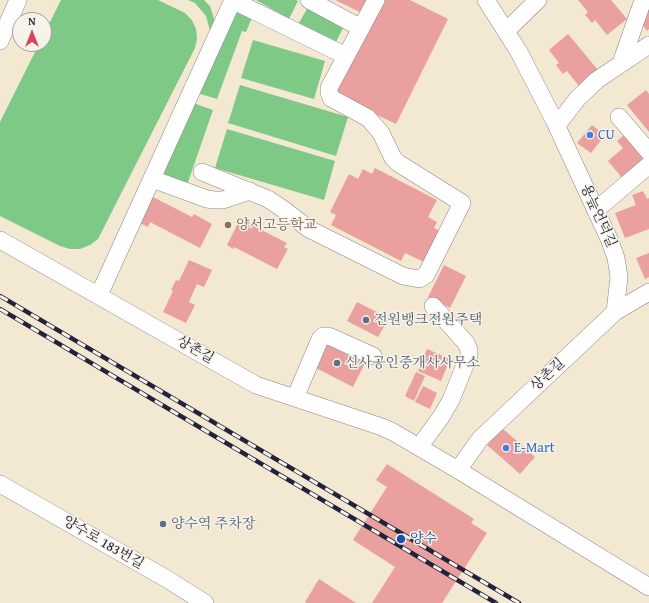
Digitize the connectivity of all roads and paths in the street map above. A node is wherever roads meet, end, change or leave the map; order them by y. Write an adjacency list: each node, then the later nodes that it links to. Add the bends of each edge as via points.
1 (18, 0): 10 (street)
2 (233, 0): 12 (street); 19 (street)
3 (310, 0): 8 (street)
4 (376, 0): 8 (street)
5 (486, 0): 9 (street, 용늪언덕길)
6 (538, 0): 9 (street)
7 (644, 0): 13 (street)
8 (361, 28): 12 (street)
9 (506, 31): 15 (street, 용늪언덕길)
10 (0, 41)
11 (649, 45): 13 (street)
12 (346, 56): 20 (street, via 329,88 331,98 368,118 381,133 398,163 462,203 426,275 419,278 403,276 309,229 268,199)
13 (621, 63): 15 (street, via 586,89)
14 (619, 117): 16 (street)
15 (557, 124): 21 (street, 용늪언덕길)
16 (649, 152)
17 (649, 165): 21 (street)
18 (202, 172): 20 (street)
19 (152, 179): 20 (street, via 214,200 223,200); 24 (street)
20 (250, 191)
21 (596, 210): 26 (street, 용늪언덕길, via 616,258 619,277)
22 (0, 240): 24 (street, 상촌길)
23 (649, 292): 26 (street, 상촌길)
24 (99, 295): 28 (street, 상촌길, via 256,385)
25 (433, 306): 29 (street, via 466,343 469,355 451,400)
26 (615, 312): 30 (street, 상촌길, via 480,439)
27 (373, 356): 28 (street, via 331,337 323,336)
28 (295, 398): 29 (street, 상촌길, via 382,427)
29 (419, 447): 30 (street, 상촌길)
30 (458, 470): 32 (street, 상촌길)
31 (0, 484): 33 (street, 양수로 183번길)
32 (649, 588)
33 (205, 603)

